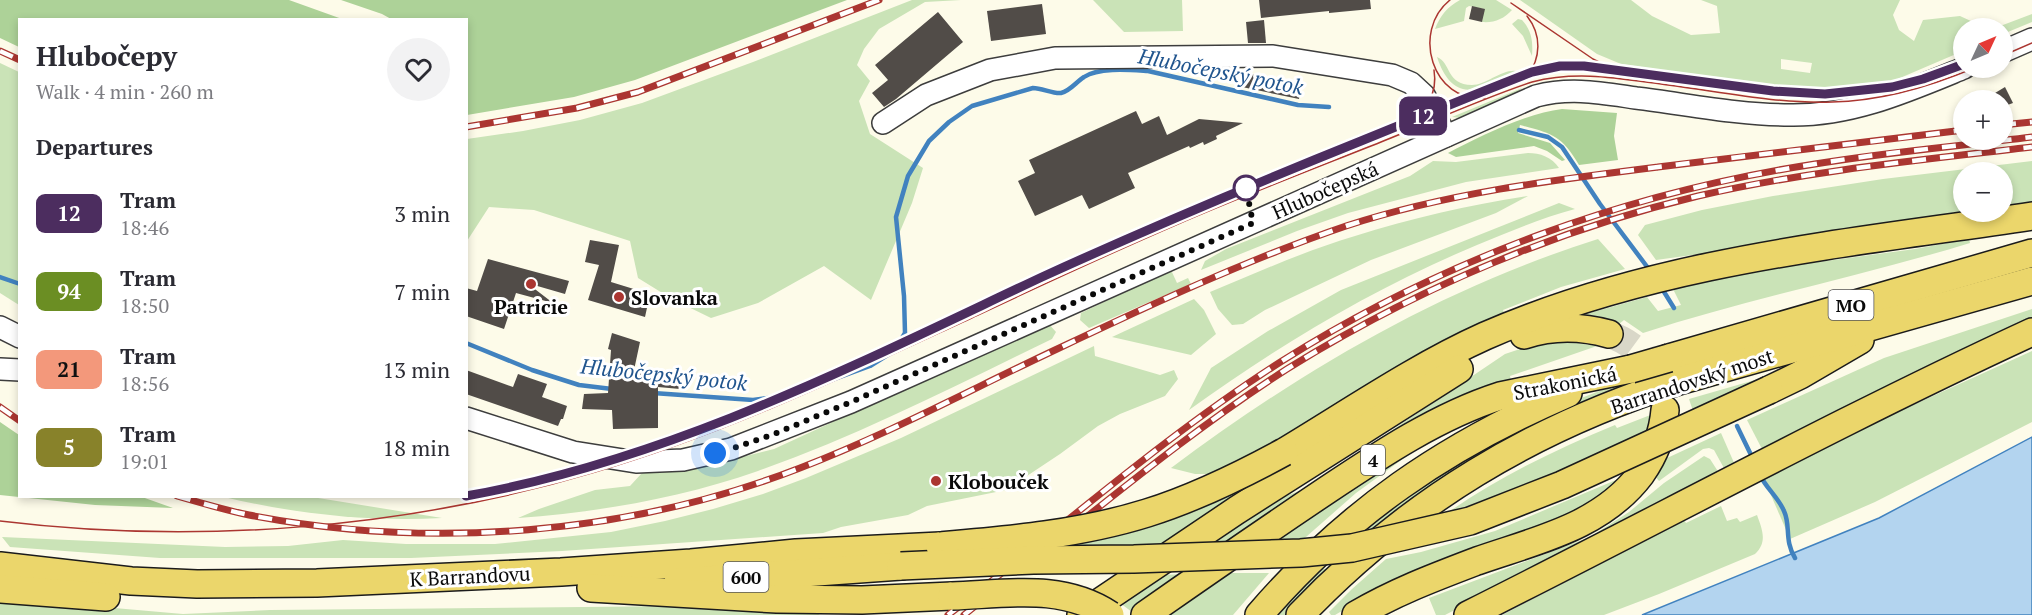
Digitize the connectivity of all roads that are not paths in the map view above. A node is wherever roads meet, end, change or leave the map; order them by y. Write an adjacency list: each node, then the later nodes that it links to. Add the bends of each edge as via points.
1 (2032, 39): 2 (street)
2 (2013, 47)
3 (1953, 72): 5 (street, Hlubočepská, via 1862,106 1817,114 1769,115 1571,90 1536,96)
4 (883, 123): 5 (street, via 926,95 990,70 1055,58 1273,56 1392,75 1411,83 1429,103)
5 (1446, 136): 20 (street, Hlubočepská, via 851,402 731,449 683,460 636,462 573,452)
6 (2032, 216): 18 (main road, via 1796,250 1677,273 1600,294 1484,337)
7 (2032, 253): 16 (main road, Strakonická / MO, bridge)
8 (2032, 281): 9 (main road, Barrandovský most / MO)
9 (1892, 321): 22 (main road, 600, bridge, via 1769,390 1562,485 1470,521 1353,548 1134,560 901,566); 28 (main road, Barrandovský most / MO, via 1644,392 1539,438 1429,502 1365,552)
10 (0, 327): 13 (street)
11 (2032, 332): 30 (main road, via 1797,446)
12 (1609, 334): 14 (main road, via 1558,328)
13 (18, 336)
14 (1518, 337): 18 (main road); 24 (main road, via 1347,439)
15 (0, 369): 17 (street)
16 (1631, 369): 26 (main road, Strakonická / 4, via 1500,396 1430,427 1363,466); 27 (main road, Barrandovský most / MO, via 1529,410 1421,470 1339,533)
17 (18, 370)
18 (1386, 390): 21 (main road, K Barrandovu / 600, bridge, via 1284,452 1206,491 1147,513 1042,535 691,563 317,583 130,581)
19 (1665, 410): 29 (main road, via 1663,430 1653,455 1632,484 1601,512 1585,522 1419,583)
20 (468, 419)
21 (0, 566)
22 (591, 588): 23 (main road, K Barrandovu / 600, via 249,602); 25 (main road, bridge, via 732,598 862,600 1053,593 1086,601)
23 (0, 589)
24 (1081, 615)
25 (1110, 615)
26 (1145, 615)
27 (1259, 615)
28 (1300, 615)
29 (1356, 615)
30 (1468, 615)

